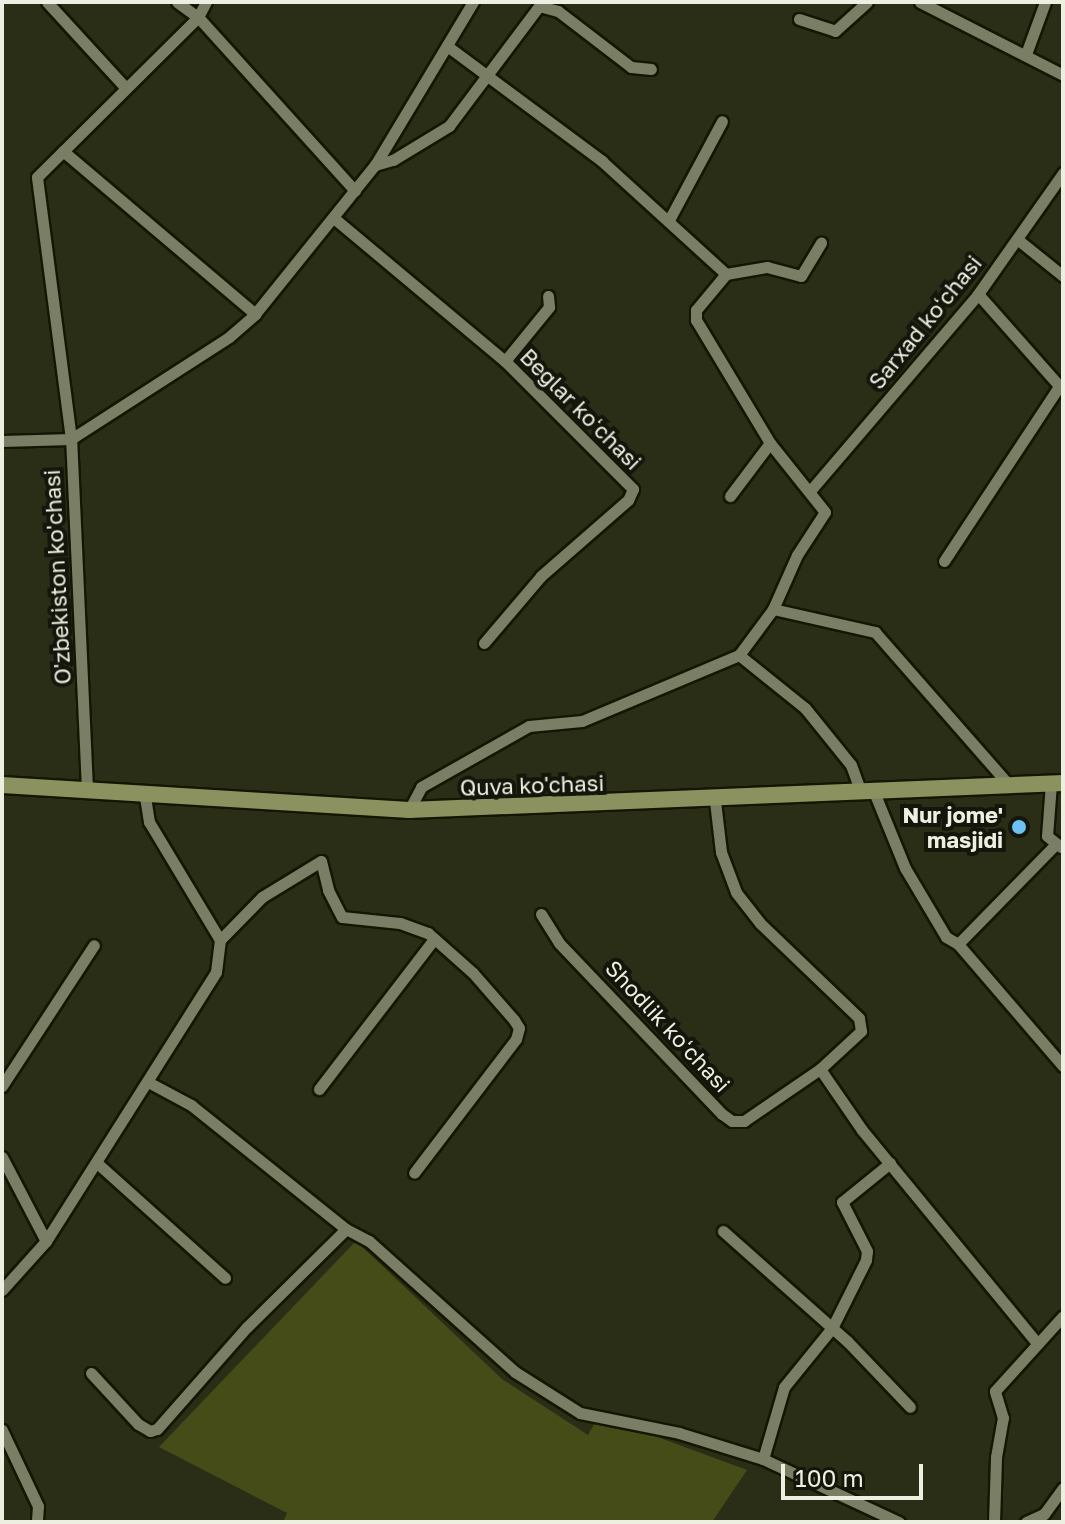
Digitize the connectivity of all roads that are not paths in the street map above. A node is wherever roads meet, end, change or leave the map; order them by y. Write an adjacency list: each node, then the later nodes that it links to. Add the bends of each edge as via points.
1 (47, 2): 15 (street)
2 (177, 2): 8 (street)
3 (206, 2): 8 (street)
4 (473, 2): 10 (street, O'zbekiston ko'chasi)
5 (867, 2): 9 (street, via 835,31)
6 (1045, 2): 11 (street)
7 (924, 3): 11 (street)
8 (198, 17): 15 (street); 20 (street)
9 (799, 19)
10 (447, 46): 13 (street); 18 (street, O'zbekiston ko'chasi)
11 (1026, 54): 14 (street)
12 (651, 69): 13 (street, via 631,67 543,5 534,9)
13 (486, 75): 18 (street, via 449,126); 22 (street, via 602,161)
14 (1063, 75)
15 (125, 87): 17 (street)
16 (722, 121): 22 (street)
17 (63, 151): 29 (street); 32 (street, via 37,177)
18 (375, 165): 20 (street, O'zbekiston ko'chasi)
19 (1063, 173): 23 (street, Sarxad koʻchasi)
20 (355, 191): 21 (street, O'zbekiston ko'chasi)
21 (335, 219): 29 (street, O'zbekiston ko'chasi); 30 (street, Beglar koʻchasi)
22 (669, 220): 25 (street)
23 (1017, 239): 26 (street); 27 (street, Sarxad koʻchasi)
24 (821, 243): 25 (street, via 801,276 767,267)
25 (726, 274): 34 (street, via 694,316)
26 (1063, 276)
27 (978, 294): 31 (street); 35 (street, Sarxad koʻchasi)
28 (548, 296): 30 (street, via 549,307)
29 (255, 314): 32 (street, O'zbekiston ko'chasi, via 229,337)
30 (505, 361): 39 (street, Beglar koʻchasi, via 633,492 541,576)
31 (1061, 388): 37 (street)
32 (71, 439): 33 (street); 44 (street, O'zbekiston ko'chasi)
33 (2, 441)
34 (770, 443): 35 (street); 36 (street)
35 (810, 491): 38 (street, via 824,516 797,555)
36 (730, 496)
37 (944, 561)
38 (773, 609): 40 (street); 42 (street, via 875,632)
39 (484, 643)
40 (739, 655): 46 (street, via 805,708); 48 (street, via 614,710 508,735 421,787)
41 (1057, 783): 42 (main road, Quva ko'chasi); 49 (street, via 1047,832)
42 (1008, 784): 46 (main road, Quva ko'chasi)
43 (2, 785): 44 (main road, Quva ko'chasi)
44 (87, 789): 45 (main road, Quva ko'chasi)
45 (144, 791): 48 (main road, Quva ko'chasi); 52 (street, via 149,822)
46 (868, 792): 47 (main road, Quva ko'chasi); 53 (street, via 905,868 946,937)
47 (715, 801): 48 (main road, Quva ko'chasi); 56 (street, Shodlik koʻchasi, via 721,852 736,892 760,923 859,1018 861,1031 853,1042)
48 (409, 810)
49 (1060, 846): 53 (street)
50 (541, 914): 56 (street, Shodlik koʻchasi, via 559,943 732,1121 744,1121)
51 (434, 939): 52 (street, via 400,923 342,917 321,861 262,897); 59 (street); 63 (street, via 473,973 519,1033)
52 (220, 940): 57 (street, via 216,972)
53 (958, 944): 55 (street)
54 (94, 945): 58 (street)
55 (1063, 1066)
56 (820, 1069): 62 (street)
57 (148, 1082): 61 (street); 64 (street, via 191,1105)
58 (2, 1086)
59 (319, 1089)
60 (2, 1157): 66 (street)
61 (97, 1163): 66 (street); 67 (street)
62 (890, 1163): 70 (street, via 842,1202 867,1255); 71 (street)
63 (414, 1173)
64 (346, 1229): 72 (street, via 247,1327 157,1429 138,1424); 75 (street, via 369,1241 515,1372 580,1413 679,1433)
65 (723, 1231): 70 (street)
66 (46, 1241): 68 (street)
67 (225, 1278)
68 (2, 1290)
69 (1063, 1316): 71 (street)
70 (832, 1328): 73 (street); 75 (street, via 789,1378)
71 (1037, 1343): 79 (street, via 995,1391 1003,1421)
72 (91, 1373)
73 (910, 1407)
74 (2, 1430): 77 (street, via 38,1506)
75 (763, 1459): 78 (street)
76 (1063, 1488): 80 (street, via 1044,1514)
77 (37, 1522)
78 (899, 1522)
79 (994, 1522)
80 (1026, 1522)

